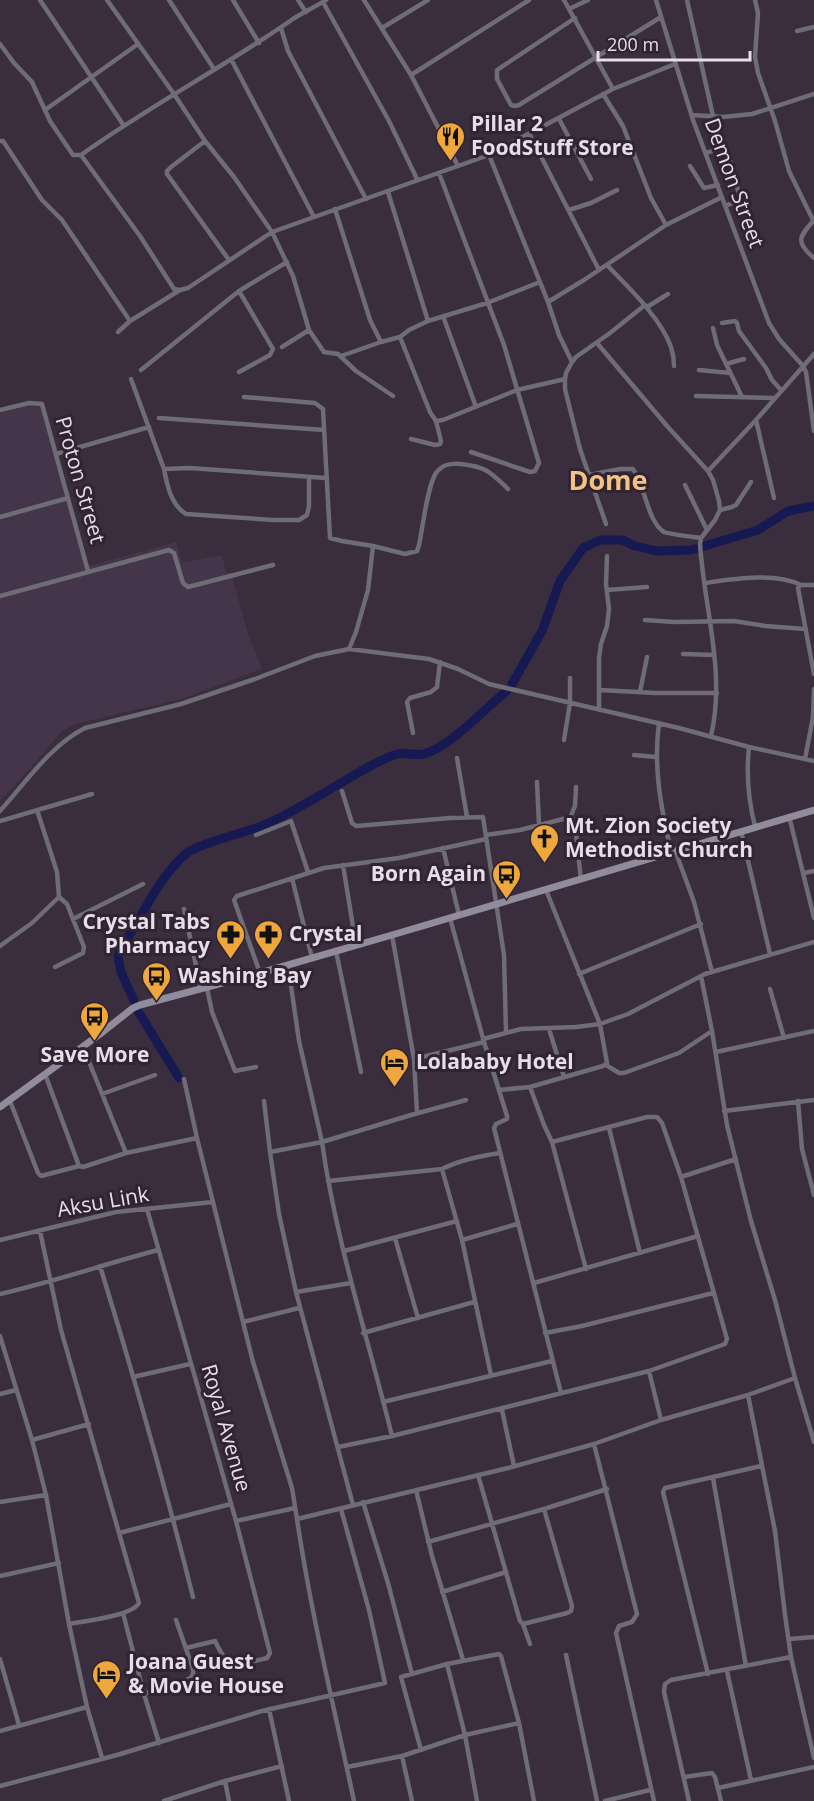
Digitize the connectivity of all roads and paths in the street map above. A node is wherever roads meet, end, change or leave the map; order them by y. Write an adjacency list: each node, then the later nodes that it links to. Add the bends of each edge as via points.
1 (40, 0): 31 (street)
2 (107, 0): 25 (street)
3 (169, 0): 29 (street)
4 (233, 0): 23 (street)
5 (298, 0): 16 (street)
6 (364, 0): 21 (street)
7 (428, 0): 21 (street)
8 (529, 0): 30 (street)
9 (564, 0): 15 (street)
10 (588, 0): 15 (street)
11 (656, 0): 17 (street, Demon Street)
12 (687, 0): 39 (street)
13 (755, 0): 36 (street, via 755,57)
14 (325, 1): 16 (street); 51 (street)
15 (569, 9): 18 (street)
16 (306, 12): 20 (street)
17 (661, 17): 26 (street); 28 (street, Demon Street)
18 (575, 18): 26 (street); 26 (street, via 497,70 497,79 515,106)
19 (814, 27): 22 (street)
20 (281, 28): 23 (street); 57 (street, via 288,51)
21 (382, 28): 30 (street)
22 (797, 31)
23 (259, 43): 27 (street)
24 (0, 44): 37 (street, via 32,82)
25 (138, 44): 31 (street); 33 (street)
26 (596, 58): 32 (street)
27 (231, 59): 29 (street); 61 (street)
28 (675, 64): 32 (street); 38 (street, Demon Street)
29 (214, 69): 33 (street)
30 (411, 75): 48 (street)
31 (90, 76): 37 (street); 41 (street)
32 (613, 89): 34 (street)
33 (174, 94): 41 (street); 44 (street)
34 (603, 94): 40 (street); 63 (street, via 623,126 651,198)
35 (814, 94): 36 (street)
36 (770, 108): 39 (street, via 752,114); 62 (street, via 789,171)
37 (45, 110): 46 (street, via 73,155)
38 (692, 115): 39 (street); 45 (street, Demon Street)
39 (713, 116)
40 (559, 119): 42 (street); 52 (street)
41 (124, 126): 46 (street)
42 (530, 135): 47 (street); 60 (street)
43 (0, 141): 78 (street, via 42,200 62,220)
44 (205, 141): 64 (street); 66 (street, via 167,174)
45 (706, 153): 53 (street, Demon Street); 58 (street, via 722,149 728,153 741,198)
46 (81, 155): 71 (street, via 174,289)
47 (489, 155): 48 (street); 70 (street)
48 (458, 166): 50 (street)
49 (690, 166): 53 (street, via 704,188)
50 (439, 172): 51 (street); 75 (street)
51 (417, 179): 55 (street)
52 (591, 179)
53 (718, 185): 56 (street, Demon Street)
54 (618, 190): 60 (street)
55 (388, 192): 57 (street); 79 (street)
56 (722, 197): 58 (street, Demon Street); 63 (street)
57 (366, 199): 59 (street)
58 (725, 206): 94 (street, Demon Street, via 769,323)
59 (335, 209): 61 (street); 85 (street, via 370,320)
60 (569, 210): 69 (street)
61 (314, 217): 64 (street)
62 (814, 220): 65 (street, via 800,242)
63 (666, 225): 68 (street)
64 (272, 232): 66 (street); 67 (street)
65 (814, 258)
66 (229, 260): 71 (street)
67 (287, 262): 72 (street); 82 (street)
68 (607, 265): 69 (street); 76 (street)
69 (599, 270): 74 (street)
70 (540, 282): 74 (street); 75 (street)
71 (180, 291): 78 (street)
72 (239, 291): 95 (street); 97 (street, via 273,349 270,355)
73 (668, 294): 76 (street)
74 (548, 302): 91 (street)
75 (487, 303): 77 (street); 101 (street)
76 (646, 306): 86 (street); 93 (street, via 672,348)
77 (443, 316): 79 (street); 108 (street)
78 (130, 321): 83 (street)
79 (428, 321): 84 (street)
80 (722, 323): 102 (street, via 737,323 739,332)
81 (713, 328): 92 (street)
82 (309, 330): 87 (street); 89 (street, via 324,352)
83 (118, 332)
84 (400, 337): 85 (street); 112 (street)
85 (381, 342): 89 (street)
86 (597, 342): 91 (street); 120 (street)
87 (282, 347)
88 (814, 354): 94 (street)
89 (341, 356): 103 (street)
90 (744, 359): 92 (street)
91 (572, 362): 100 (street)
92 (726, 364): 98 (street)
93 (674, 366)
94 (803, 366): 102 (street); 115 (street)
95 (141, 370)
96 (699, 370): 98 (street)
97 (240, 372)
98 (730, 373): 106 (street)
99 (131, 379): 113 (street)
100 (565, 379): 101 (street); 121 (street)
101 (517, 390): 108 (street); 117 (street, via 538,467 530,472)
102 (781, 390): 107 (street)
103 (393, 396)
104 (696, 396): 106 (street)
105 (244, 397): 114 (street, via 320,405)
106 (742, 397): 107 (street)
107 (774, 398): 111 (street)
108 (476, 407): 112 (street)
109 (0, 410): 118 (street, Proton Street, via 42,404)
110 (159, 418): 114 (street)
111 (756, 420): 120 (street); 128 (street)
112 (436, 422): 116 (street, via 440,444)
113 (149, 427): 118 (street); 119 (street)
114 (324, 430): 123 (street)
115 (814, 431)
116 (411, 439)
117 (471, 452)
118 (56, 454): 127 (street, Proton Street)
119 (164, 469): 122 (street, via 206,468); 122 (street, via 176,506 186,514 273,520 299,520 307,515)
120 (708, 471): 129 (street)
121 (588, 475): 131 (street); 133 (street, via 633,469 663,531)
122 (309, 478): 123 (street)
123 (326, 478): 134 (street, via 330,537)
124 (751, 482): 129 (street, via 736,505)
125 (685, 485): 132 (street)
126 (508, 489): 134 (street, via 487,469 456,463 444,465 432,484 417,550 405,554)
127 (68, 498): 130 (street); 137 (street, Proton Street)
128 (774, 498)
129 (720, 510): 132 (street)
130 (0, 517)
131 (606, 524)
132 (707, 530): 133 (street)
133 (700, 541): 138 (street)
134 (373, 546): 147 (street, via 368,590)
135 (607, 556): 142 (street)
136 (273, 565): 137 (street, via 188,587 183,583 174,553 169,550)
137 (88, 571): 143 (street)
138 (705, 583): 139 (street, via 760,578); 145 (street)
139 (801, 585): 140 (street); 146 (street, via 798,592)
140 (814, 585)
141 (647, 587): 142 (street)
142 (607, 590): 155 (street, via 609,609 599,658)
143 (0, 596)
144 (645, 620): 145 (street)
145 (711, 620): 146 (street); 149 (street)
146 (805, 629): 152 (street)
147 (349, 649): 151 (street); 176 (street, via 315,656 181,704 74,733)
148 (683, 654): 149 (street)
149 (714, 655): 157 (street)
150 (646, 657): 156 (street)
151 (440, 662): 158 (street, via 489,684); 161 (street, via 437,687 407,702)
152 (814, 674)
153 (570, 678): 158 (street)
154 (814, 689): 168 (street)
155 (600, 690): 156 (street); 159 (street)
156 (640, 692): 157 (street)
157 (717, 693): 162 (street)
158 (570, 703): 159 (street); 163 (street)
159 (599, 710): 160 (street)
160 (659, 723): 162 (street); 166 (street)
161 (413, 733)
162 (711, 736): 164 (street)
163 (564, 740)
164 (749, 747): 168 (street); 182 (street, via 748,794)
165 (634, 755): 166 (street)
166 (656, 757): 187 (street, via 660,802)
167 (457, 758): 178 (street)
168 (805, 759): 169 (street)
169 (814, 761)
170 (537, 782): 181 (street)
171 (576, 787): 179 (street)
172 (342, 791): 178 (street, via 356,826)
173 (92, 794): 174 (street)
174 (37, 810): 180 (street); 196 (street, via 57,872)
175 (814, 810): 177 (main road)
176 (0, 811)
177 (789, 816): 182 (main road); 191 (street)
178 (467, 817): 185 (street, via 483,818)
179 (570, 818): 181 (street); 193 (street, via 575,825)
180 (0, 821)
181 (539, 825): 185 (street)
182 (755, 826): 183 (main road)
183 (741, 830): 187 (main road); 209 (street)
184 (256, 835): 190 (street, via 291,821)
185 (486, 837): 186 (street); 197 (street)
186 (443, 848): 188 (street); 199 (street)
187 (673, 851): 193 (main road); 203 (street)
188 (343, 865): 190 (street); 206 (street)
189 (814, 871): 191 (street)
190 (308, 872): 192 (street)
191 (804, 873): 201 (street)
192 (292, 878): 210 (street); 214 (street, via 235,897)
193 (581, 880): 195 (main road)
194 (142, 884): 202 (street)
195 (546, 890): 197 (main road); 215 (street)
196 (59, 897): 202 (street); 207 (street)
197 (497, 905): 199 (main road); 223 (street, via 504,955)
198 (184, 909): 217 (street)
199 (459, 915): 200 (main road)
200 (450, 918): 204 (main road); 225 (street)
201 (814, 918)
202 (73, 919): 212 (street, via 83,953)
203 (701, 924): 213 (street); 215 (street)
204 (392, 935): 206 (main road); 228 (street)
205 (814, 942): 209 (street)
206 (356, 945): 208 (main road)
207 (0, 946)
208 (336, 951): 210 (main road); 231 (street)
209 (770, 954): 213 (street)
210 (312, 958): 211 (main road)
211 (288, 965): 214 (main road); 249 (street, via 299,1041)
212 (55, 967)
213 (712, 972): 216 (street)
214 (260, 973): 217 (main road)
215 (579, 974): 219 (street)
216 (701, 976): 219 (street); 221 (street)
217 (204, 988): 226 (main road, via 133,1008); 230 (street, via 235,1071)
218 (770, 989): 224 (street)
219 (600, 1024): 220 (street); 229 (street)
220 (549, 1029): 223 (street); 234 (street)
221 (712, 1031): 227 (street); 229 (street, via 679,1053 624,1073)
222 (814, 1031): 224 (street)
223 (506, 1032): 225 (street)
224 (784, 1038): 227 (street)
225 (483, 1040): 228 (street); 237 (street)
226 (83, 1047): 232 (main road); 238 (street)
227 (716, 1053): 245 (street)
228 (414, 1059): 246 (street)
229 (606, 1065): 234 (street)
230 (256, 1066)
231 (361, 1072)
232 (45, 1074): 241 (main road); 255 (street)
233 (155, 1075): 238 (street)
234 (564, 1077): 236 (street)
235 (184, 1079): 248 (street)
236 (530, 1087): 237 (street); 250 (street)
237 (499, 1090): 253 (street, via 507,1117 494,1126)
238 (102, 1094): 252 (street)
239 (466, 1100): 246 (street)
240 (814, 1100): 243 (street)
241 (10, 1101): 244 (main road); 255 (street, via 41,1176)
242 (264, 1101): 251 (street)
243 (798, 1101): 245 (street); 259 (street, via 802,1149)
244 (0, 1107)
245 (724, 1111): 254 (street)
246 (417, 1113): 249 (street)
247 (609, 1128): 250 (street); 257 (street, via 657,1117); 271 (street)
248 (197, 1138): 252 (street); 260 (street)
249 (322, 1142): 251 (street); 258 (street)
250 (552, 1142): 273 (street)
251 (270, 1152): 277 (street)
252 (126, 1153): 255 (street)
253 (500, 1153): 256 (street, via 463,1160); 263 (street)
254 (736, 1160): 257 (street); 292 (street)
255 (80, 1167)
256 (442, 1170): 258 (street); 262 (street)
257 (681, 1177): 265 (street)
258 (328, 1181): 270 (street)
259 (814, 1195)
260 (213, 1202): 261 (street, Aksu Link); 283 (street)
261 (147, 1209): 264 (street, Aksu Link, via 116,1212); 269 (street, Royal Avenue)
262 (457, 1221): 267 (street); 268 (street)
263 (517, 1224): 268 (street); 276 (street)
264 (40, 1231): 266 (street, Aksu Link); 274 (street)
265 (698, 1236): 271 (street); 278 (street)
266 (0, 1238)
267 (395, 1238): 270 (street); 282 (street)
268 (462, 1240): 280 (street)
269 (158, 1250): 272 (street); 288 (street, Royal Avenue)
270 (344, 1251): 275 (street)
271 (640, 1253): 273 (street)
272 (100, 1266): 274 (street); 291 (street)
273 (586, 1269): 276 (street)
274 (52, 1282): 279 (street); 300 (street)
275 (351, 1283): 277 (street); 284 (street)
276 (534, 1283): 285 (street)
277 (296, 1292): 281 (street)
278 (713, 1293): 285 (street); 289 (street, via 727,1339 725,1344)
279 (0, 1294)
280 (474, 1302): 282 (street); 290 (street)
281 (299, 1308): 283 (street); 305 (street)
282 (418, 1318): 284 (street)
283 (243, 1322): 317 (street)
284 (363, 1333): 297 (street)
285 (545, 1333): 287 (street)
286 (0, 1336): 293 (street)
287 (552, 1361): 290 (street); 295 (street)
288 (190, 1364): 291 (street); 315 (street, Royal Avenue)
289 (649, 1371): 295 (street); 299 (street)
290 (491, 1375): 297 (street)
291 (134, 1377): 320 (street)
292 (795, 1378): 296 (street); 303 (street)
293 (16, 1390): 294 (street); 302 (street)
294 (0, 1394)
295 (561, 1394): 298 (street)
296 (748, 1395): 299 (street); 307 (street)
297 (383, 1402): 301 (street)
298 (501, 1410): 301 (street); 306 (street)
299 (661, 1420): 304 (street)
300 (88, 1424): 302 (street); 324 (street)
301 (392, 1436): 305 (street)
302 (32, 1440): 312 (street)
303 (814, 1442)
304 (594, 1444): 306 (street); 310 (street)
305 (338, 1447): 316 (street)
306 (514, 1466): 308 (street)
307 (761, 1466): 309 (street); 336 (street, via 776,1531)
308 (478, 1475): 311 (street); 323 (street)
309 (712, 1478): 344 (street); 347 (street, via 665,1488 663,1492)
310 (607, 1489): 319 (street); 369 (street, via 637,1614 632,1622 619,1626 616,1633)
311 (416, 1490): 314 (street); 325 (street)
312 (46, 1495): 313 (street); 326 (street)
313 (0, 1502)
314 (363, 1502): 316 (street); 346 (street)
315 (231, 1504): 320 (street); 322 (street, Royal Avenue)
316 (353, 1505): 318 (street)
317 (295, 1508): 321 (street); 322 (street)
318 (341, 1509): 321 (street); 349 (street, via 385,1683)
319 (544, 1509): 323 (street); 334 (street, via 572,1606 567,1613)
320 (173, 1518): 324 (street); 330 (street)
321 (297, 1519): 349 (street)
322 (236, 1521): 338 (street, Royal Avenue, via 269,1657 231,1667 215,1641)
323 (492, 1524): 325 (street); 327 (street)
324 (119, 1533): 331 (street, via 139,1603)
325 (428, 1542): 329 (street)
326 (58, 1563): 328 (street); 333 (street)
327 (506, 1572): 329 (street); 334 (street)
328 (0, 1576)
329 (442, 1592): 342 (street)
330 (193, 1597)
331 (123, 1613): 333 (street); 348 (street)
332 (176, 1620): 338 (street)
333 (69, 1624): 350 (street)
334 (523, 1624): 337 (street)
335 (814, 1637): 336 (street)
336 (789, 1639): 340 (street)
337 (530, 1644)
338 (186, 1648): 348 (street, via 192,1677)
339 (566, 1656): 377 (street)
340 (791, 1658): 344 (street); 360 (street)
341 (0, 1659): 353 (street)
342 (463, 1660): 343 (street); 352 (street, via 501,1656)
343 (447, 1664): 346 (street); 355 (street)
344 (746, 1666): 345 (street)
345 (727, 1671): 347 (street); 365 (street)
346 (412, 1674): 357 (street, via 401,1677)
347 (708, 1674): 364 (street, via 665,1684)
348 (144, 1694): 356 (street)
349 (331, 1696): 351 (street); 362 (street)
350 (87, 1707): 353 (street); 359 (street)
351 (269, 1709): 356 (street); 361 (street)
352 (519, 1723): 355 (street); 376 (street)
353 (19, 1725): 354 (street)
354 (0, 1731)
355 (465, 1735): 357 (street); 375 (street)
356 (159, 1743): 359 (street)
357 (421, 1750): 358 (street)
358 (402, 1756): 362 (street); 374 (street)
359 (102, 1758): 367 (street)
360 (814, 1758)
361 (282, 1766): 366 (street); 372 (street)
362 (347, 1767): 373 (street)
363 (814, 1767): 365 (street)
364 (684, 1777): 368 (street, via 712,1773); 380 (street)
365 (751, 1780): 368 (street)
366 (225, 1781): 370 (street); 371 (street)
367 (0, 1786)
368 (718, 1788): 381 (street)
369 (650, 1790): 378 (street); 379 (street)
370 (164, 1801)
371 (229, 1801)
372 (289, 1801)
373 (354, 1801)
374 (412, 1801)
375 (477, 1801)
376 (534, 1801)
377 (597, 1801)
378 (605, 1801)
379 (654, 1801)
380 (689, 1801)
381 (721, 1801)

